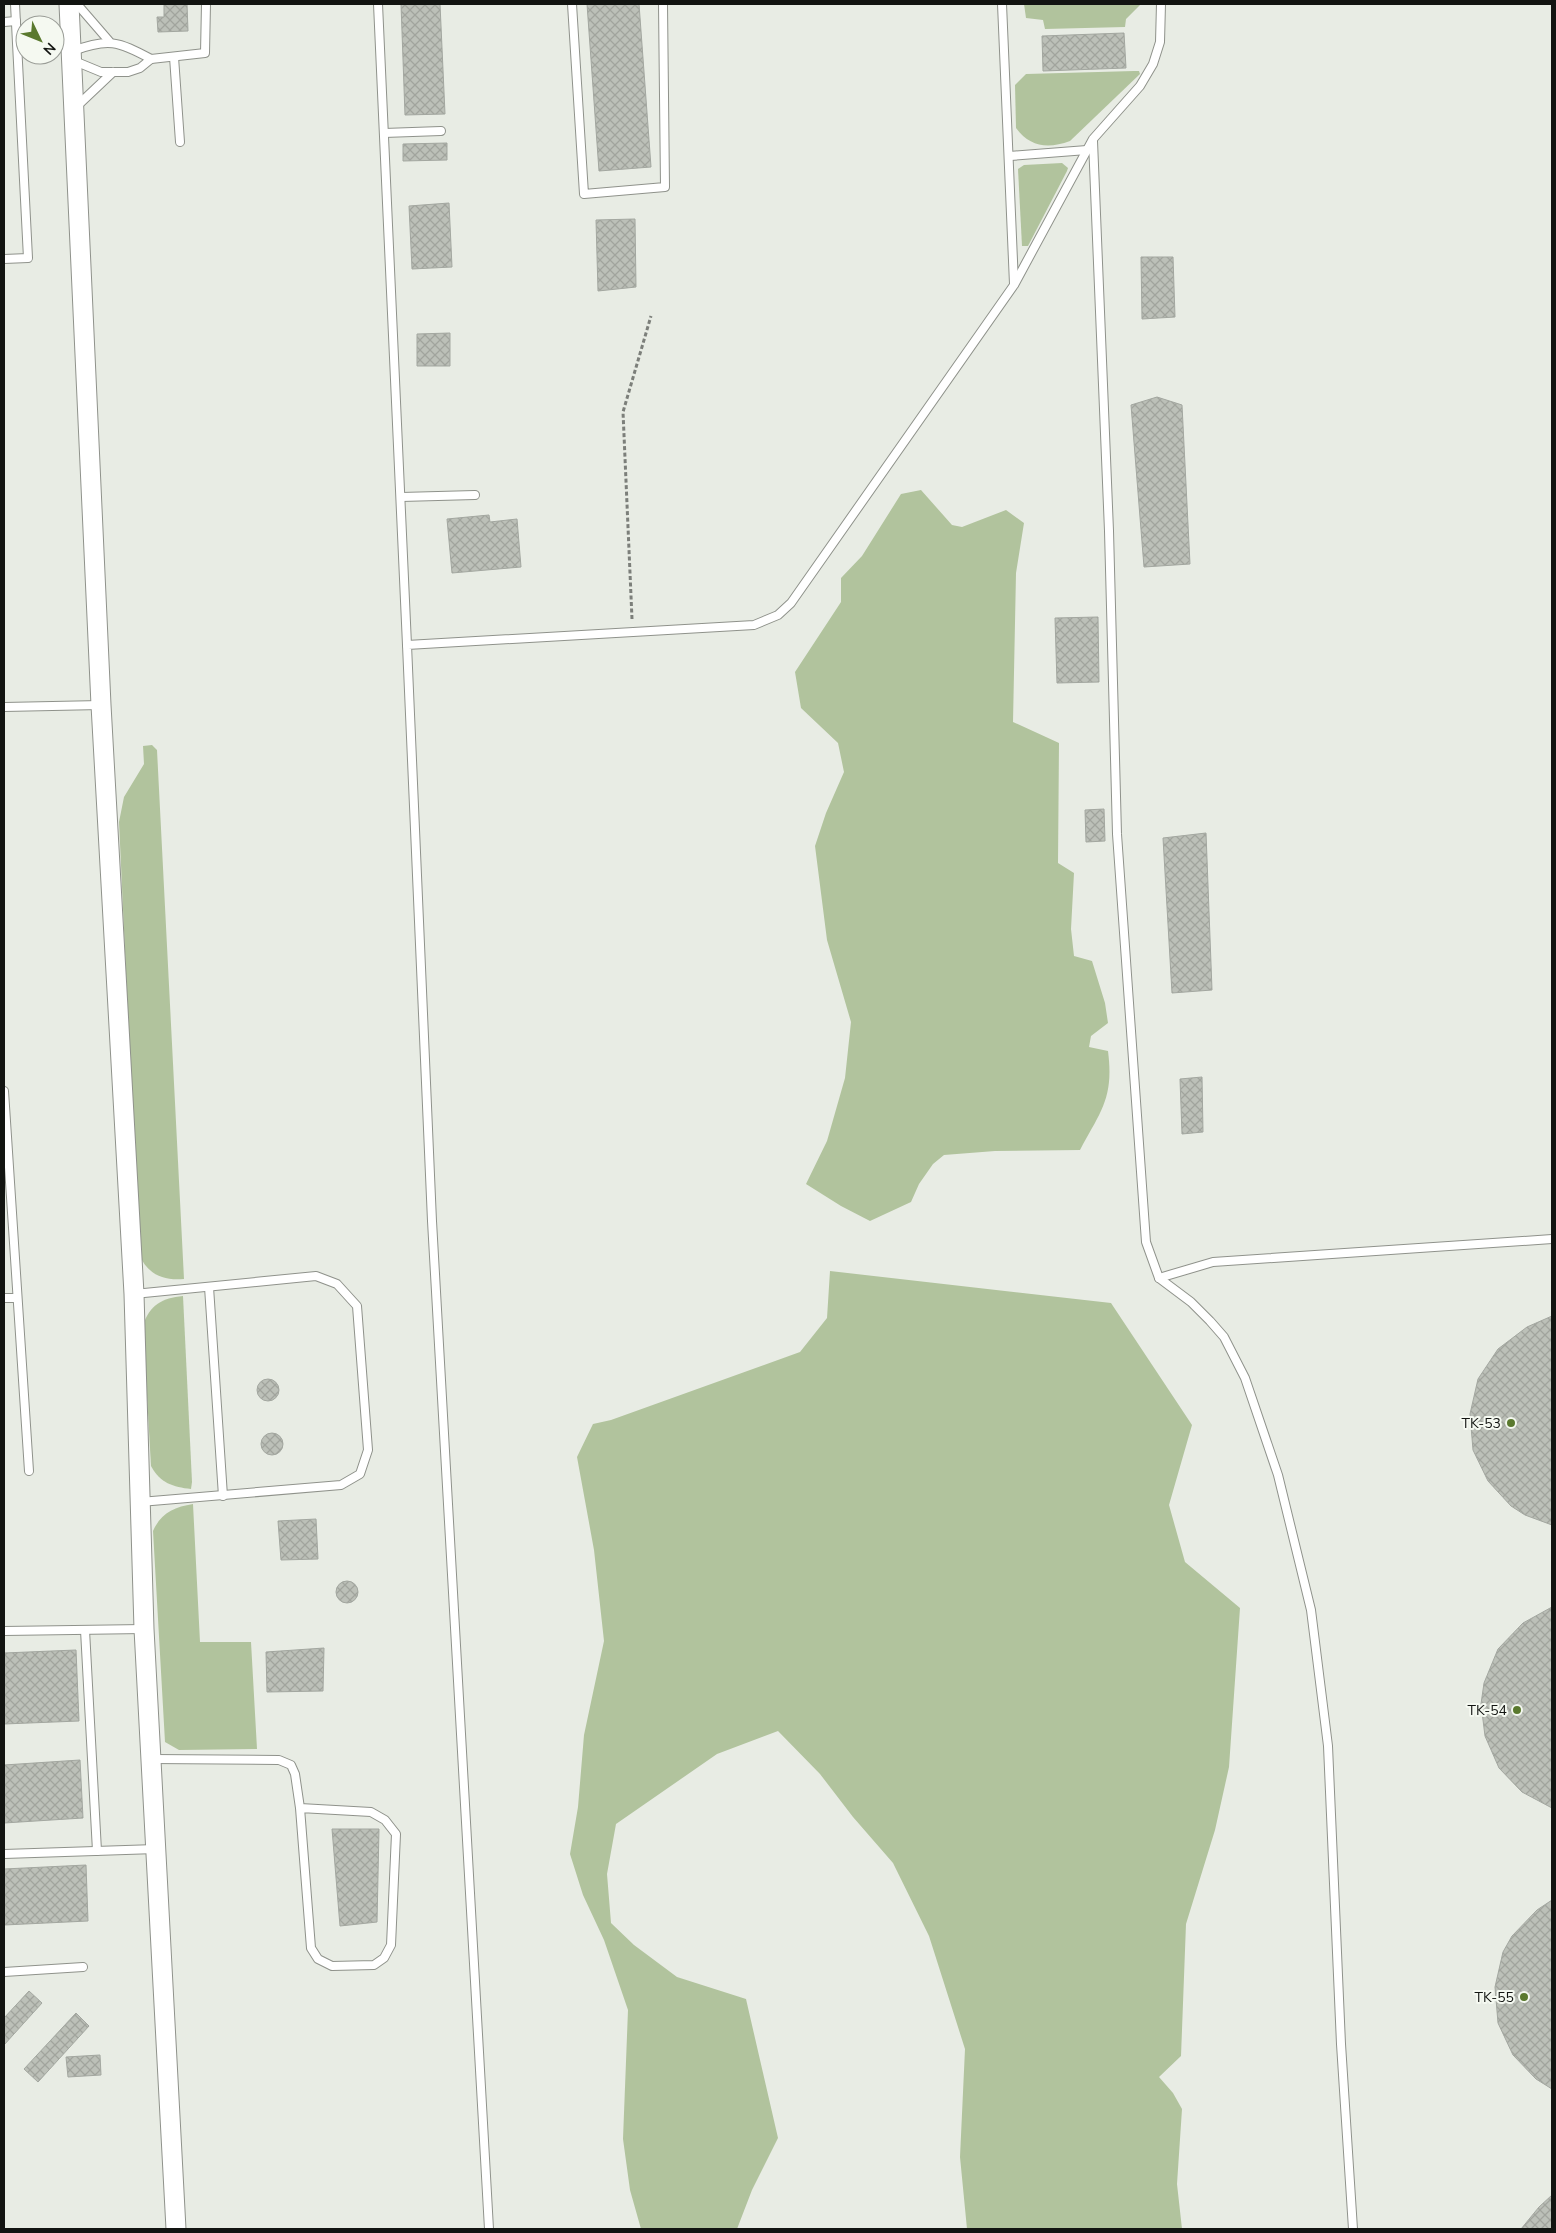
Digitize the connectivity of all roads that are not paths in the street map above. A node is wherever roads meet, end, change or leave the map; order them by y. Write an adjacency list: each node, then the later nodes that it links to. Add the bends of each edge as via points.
1 (68, 4): 10 (street)
2 (77, 4): 9 (lane)
3 (206, 4): 11 (lane, via 205,53)
4 (378, 4): 17 (lane)
5 (572, 4): 6 (lane, via 584,194 665,186)
6 (663, 4)
7 (1002, 4): 21 (lane)
8 (1161, 4): 18 (lane, via 1160,42 1153,64 1140,86)
9 (108, 41): 10 (lane); 12 (lane)
10 (72, 56): 14 (lane, via 101,72); 15 (street)
11 (174, 57): 12 (lane); 19 (lane)
12 (150, 59): 14 (lane, via 140,68)
13 (18, 65): 22 (lane, via 28,258)
14 (113, 72): 15 (lane)
15 (75, 108): 27 (street)
16 (441, 130): 17 (lane)
17 (384, 134): 25 (lane)
18 (1093, 138): 20 (lane); 31 (lane, via 1109,531 1116,834 1146,1242)
19 (180, 142)
20 (1086, 150): 21 (lane); 23 (lane)
21 (1010, 156): 23 (lane)
22 (4, 259)
23 (1014, 285): 26 (lane, via 791,603 778,615 754,625)
24 (475, 495): 25 (lane)
25 (401, 497): 26 (lane)
26 (407, 645): 50 (lane, via 434,1251)
27 (101, 705): 28 (lane); 33 (street)
28 (4, 707)
29 (4, 1091): 35 (lane)
30 (1552, 1239): 31 (lane, via 1214,1262)
31 (1159, 1278): 51 (lane, via 1191,1302 1224,1337 1245,1378 1278,1475 1311,1610 1328,1746)
32 (209, 1287): 33 (lane); 37 (lane); 37 (lane, via 316,1276 337,1284 357,1306 368,1450 360,1474 341,1485)
33 (134, 1294): 38 (street)
34 (4, 1298): 35 (lane)
35 (16, 1298): 36 (lane)
36 (29, 1471)
37 (223, 1496): 38 (lane)
38 (140, 1502): 39 (street)
39 (144, 1629): 40 (lane); 42 (street)
40 (85, 1630): 41 (lane); 45 (lane)
41 (4, 1631)
42 (152, 1759): 43 (lane, via 279,1760 290,1765 295,1774); 44 (street)
43 (300, 1808): 43 (lane, via 371,1812 385,1820 396,1834 390,1945 384,1958 374,1965 332,1966 318,1959 311,1948)
44 (156, 1849): 45 (lane); 49 (street)
45 (97, 1851): 46 (lane)
46 (4, 1854)
47 (83, 1968): 48 (lane)
48 (4, 1972)
49 (176, 2229)
50 (489, 2229)
51 (1353, 2229)

